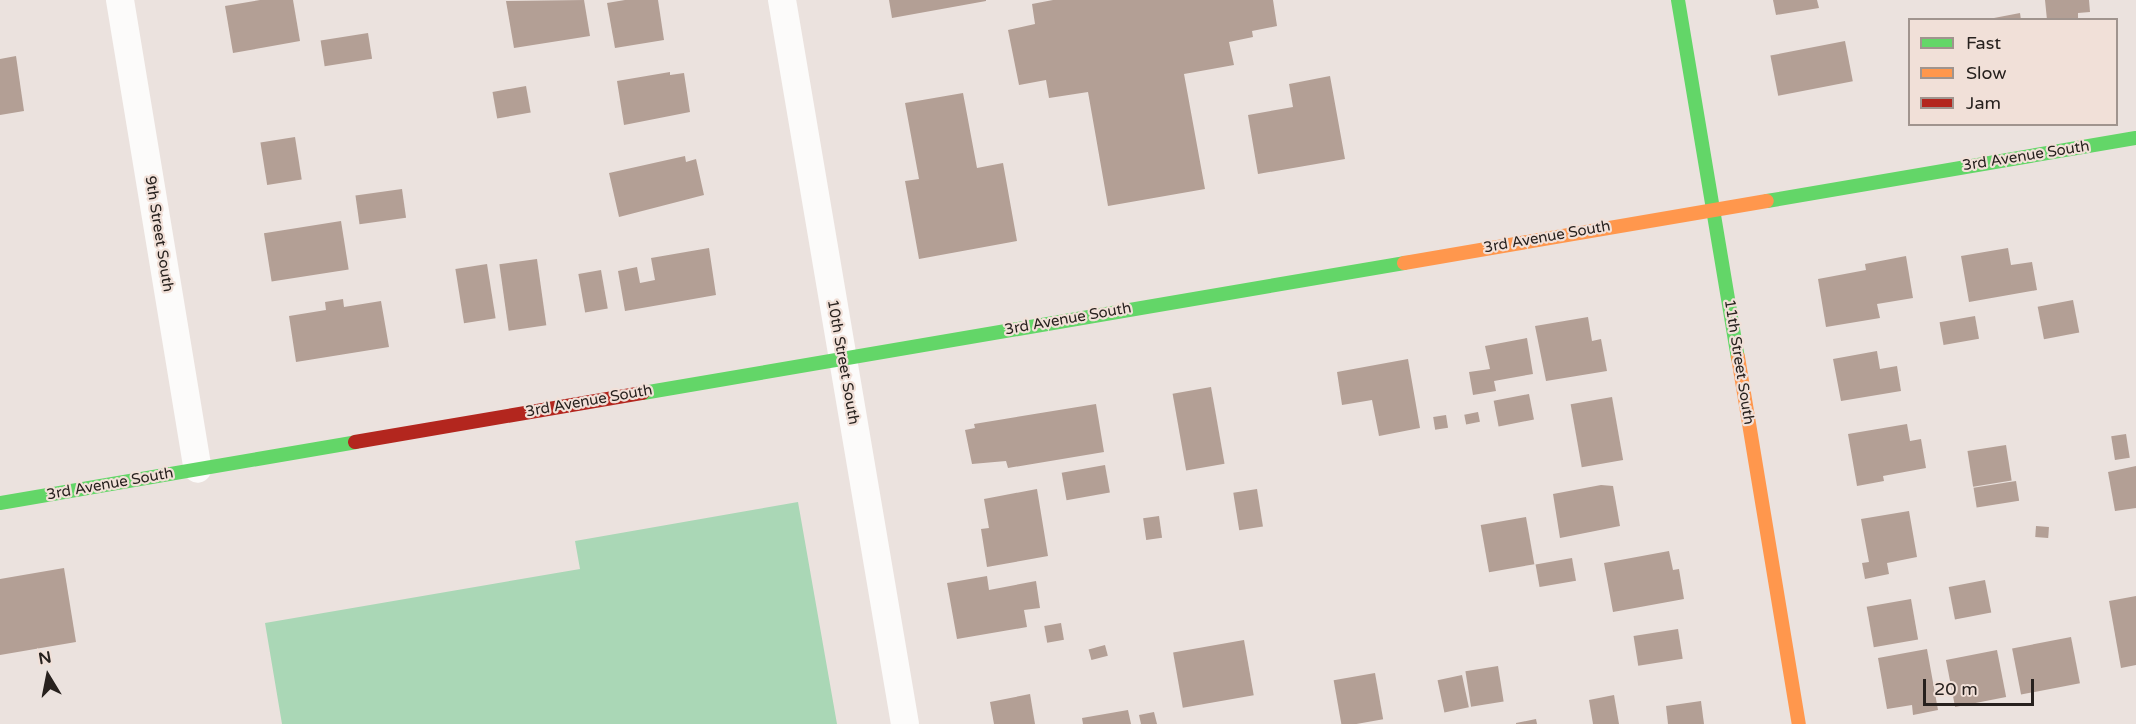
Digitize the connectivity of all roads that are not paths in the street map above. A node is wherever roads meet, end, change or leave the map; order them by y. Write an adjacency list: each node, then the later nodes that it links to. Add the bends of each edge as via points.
1 (120, 0): 7 (street, 9th Street South)
2 (782, 0): 6 (street, 10th Street South)
3 (1678, 0): 5 (street, 11th Street South)
4 (2136, 138): 5 (street, 3rd Avenue South)
5 (1714, 208): 6 (street, 3rd Avenue South); 10 (street, 11th Street South)
6 (843, 358): 7 (street, 3rd Avenue South); 9 (street, 10th Street South)
7 (198, 469): 8 (street, 3rd Avenue South)
8 (0, 502)
9 (905, 724)
10 (1799, 724)

